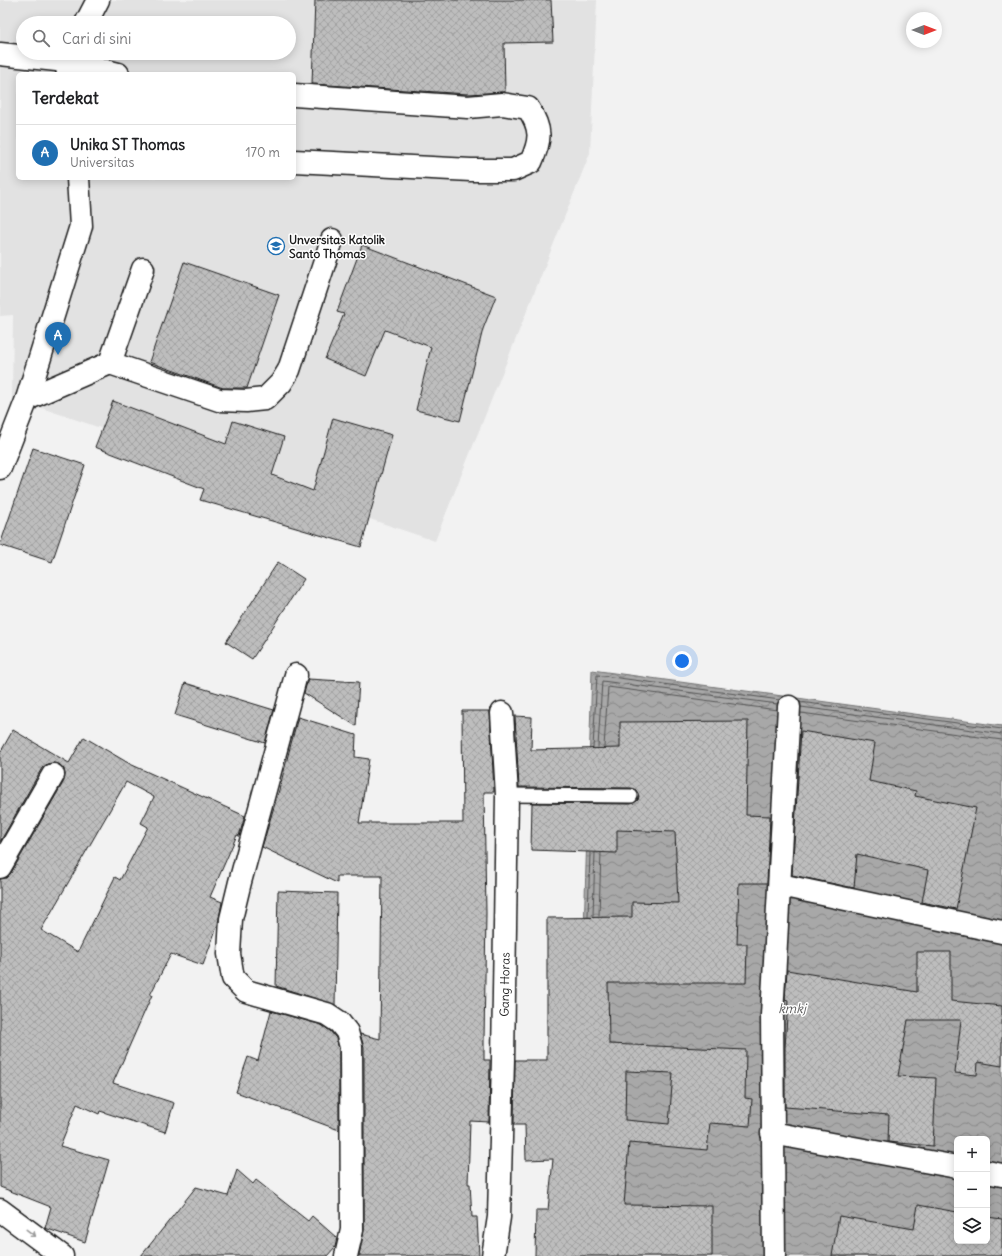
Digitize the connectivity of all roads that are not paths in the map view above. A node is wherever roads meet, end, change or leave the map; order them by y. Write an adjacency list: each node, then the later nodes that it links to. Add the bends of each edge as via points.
1 (98, 0): 2 (street)
2 (90, 16)
3 (0, 54): 4 (street)
4 (16, 56)
5 (45, 60): 6 (street)
6 (68, 63): 7 (street)
7 (109, 72)
8 (296, 95): 9 (street, via 468,106 502,104 528,108 537,122 538,146 531,162 513,170)
9 (296, 161)
10 (78, 180): 14 (street, via 81,226)
11 (332, 240): 13 (street, via 289,370 281,383 265,399 219,400)
12 (143, 269): 13 (street)
13 (110, 364): 14 (street)
14 (27, 399): 15 (street)
15 (0, 468)
16 (296, 674): 31 (street, via 231,919 229,954 233,978 246,991 327,1014 339,1022 347,1032 351,1047 352,1230)
17 (789, 707): 23 (street)
18 (502, 713): 20 (street, Gang Horas)
19 (53, 775): 22 (street)
20 (507, 795): 21 (lane); 32 (street, Gang Horas, via 499,1209)
21 (631, 796)
22 (0, 867)
23 (780, 885): 24 (street); 25 (street, via 772,1015)
24 (1002, 932)
25 (772, 1133): 26 (street); 33 (street)
26 (954, 1166)
27 (990, 1173): 28 (street)
28 (1002, 1175)
29 (0, 1210): 30 (street, one-way to 30)
30 (62, 1256)
31 (346, 1256)
32 (493, 1256)
33 (774, 1256)

